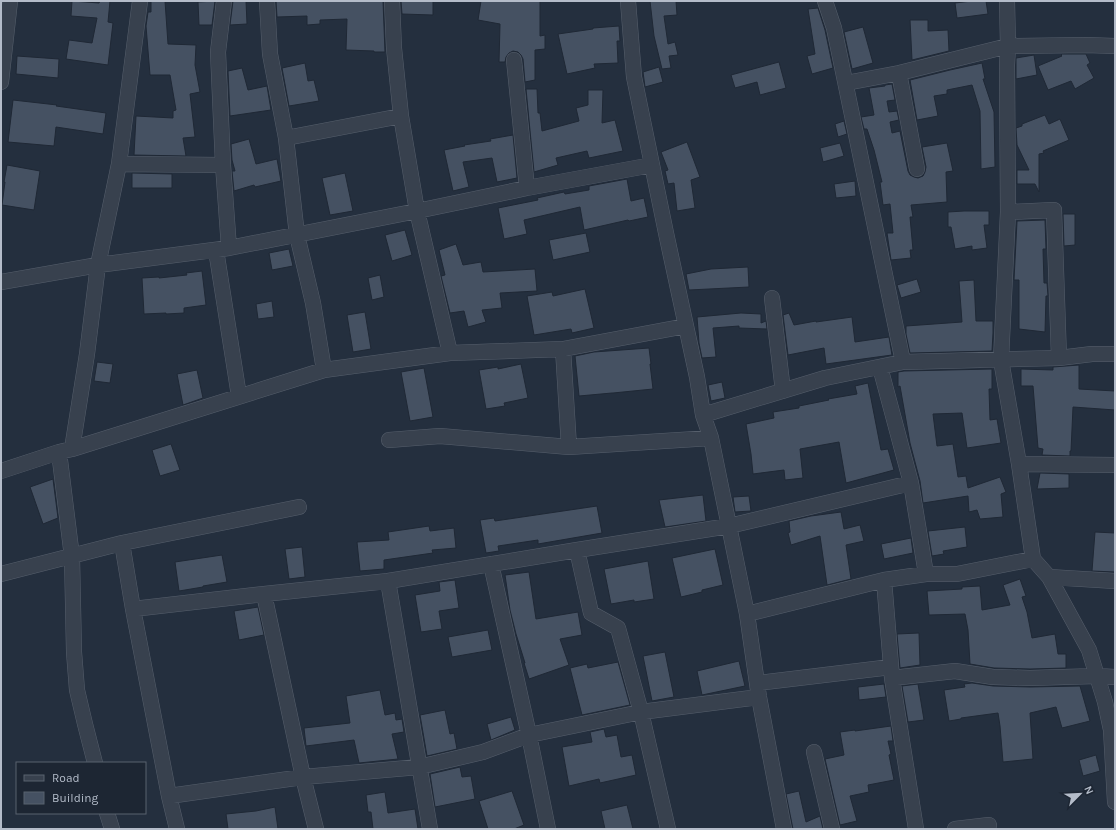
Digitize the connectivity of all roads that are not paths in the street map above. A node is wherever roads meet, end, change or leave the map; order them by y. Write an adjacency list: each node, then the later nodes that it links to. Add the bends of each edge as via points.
1 (10, 1): 13 (street)
2 (140, 1): 17 (street)
3 (224, 1): 18 (street, via 218,52)
4 (267, 1): 16 (street, via 270,54)
5 (392, 1): 15 (street)
6 (628, 1): 19 (street, via 634,77)
7 (825, 1): 14 (street, via 834,28)
8 (1007, 1): 9 (street)
9 (1008, 46): 10 (street); 12 (street); 23 (street)
10 (1115, 46)
11 (514, 60): 21 (street)
12 (899, 73): 14 (street); 20 (street)
13 (1, 82)
14 (846, 83): 35 (street)
15 (401, 116): 16 (street); 22 (street)
16 (286, 138): 24 (street)
17 (119, 164): 18 (street); 26 (street)
18 (223, 165): 25 (street)
19 (652, 165): 21 (street); 29 (street)
20 (917, 169)
21 (527, 188): 22 (street)
22 (417, 212): 24 (street); 31 (street)
23 (1008, 212): 33 (street, via 1054,210); 34 (street)
24 (297, 235): 25 (street); 37 (street, via 313,303)
25 (222, 249): 26 (street); 39 (street)
26 (98, 265): 27 (street); 44 (street, via 87,354)
27 (1, 282)
28 (772, 298): 38 (street)
29 (686, 326): 30 (street); 40 (street)
30 (563, 349): 31 (street); 43 (street)
31 (450, 353): 37 (street)
32 (1115, 354): 33 (street)
33 (1059, 358): 34 (street)
34 (1001, 360): 35 (street); 45 (street)
35 (903, 362): 36 (street)
36 (880, 367): 38 (street, via 825,378); 48 (street)
37 (324, 370): 39 (street)
38 (783, 391): 40 (street)
39 (239, 396): 44 (street)
40 (703, 415): 41 (street)
41 (711, 438): 43 (street); 50 (street)
42 (389, 440): 43 (street, via 440,436)
43 (569, 447)
44 (65, 450): 47 (street); 53 (street)
45 (1019, 464): 46 (street); 54 (street)
46 (1115, 465)
47 (1, 471)
48 (911, 483): 50 (street); 57 (street)
49 (299, 507): 51 (street)
50 (729, 526): 52 (street); 64 (street)
51 (122, 543): 53 (street); 63 (street)
52 (577, 550): 55 (street); 69 (street, via 592,613 618,628)
53 (72, 557): 56 (street); 72 (street, via 77,690)
54 (1033, 559): 57 (street, via 957,574); 58 (street)
55 (491, 564): 60 (street); 70 (street)
56 (1, 574)
57 (926, 574): 59 (street)
58 (1049, 577): 61 (street); 66 (street, via 1089,650)
59 (884, 580): 64 (street); 65 (street)
60 (388, 581): 62 (street); 73 (street)
61 (1115, 581)
62 (264, 594): 63 (street); 74 (street)
63 (133, 609): 75 (street)
64 (746, 614): 68 (street)
65 (891, 673): 66 (street, via 955,671 1000,678); 68 (street); 87 (street)
66 (1097, 676): 67 (street); 76 (street, via 1111,730)
67 (1115, 677)
68 (758, 690): 69 (street); 85 (street)
69 (641, 712): 70 (street); 84 (street)
70 (529, 734): 73 (street, via 483,752); 83 (street)
71 (814, 752): 86 (street)
72 (95, 762)
73 (419, 767): 74 (street); 82 (street)
74 (303, 776): 75 (street); 81 (street)
75 (169, 796): 80 (street)
76 (1115, 802)
77 (107, 814): 79 (street)
78 (989, 825): 88 (street)
79 (112, 829)
80 (177, 829)
81 (316, 829)
82 (430, 829)
83 (548, 829)
84 (668, 829)
85 (784, 829)
86 (832, 829)
87 (916, 829)
88 (956, 829)

